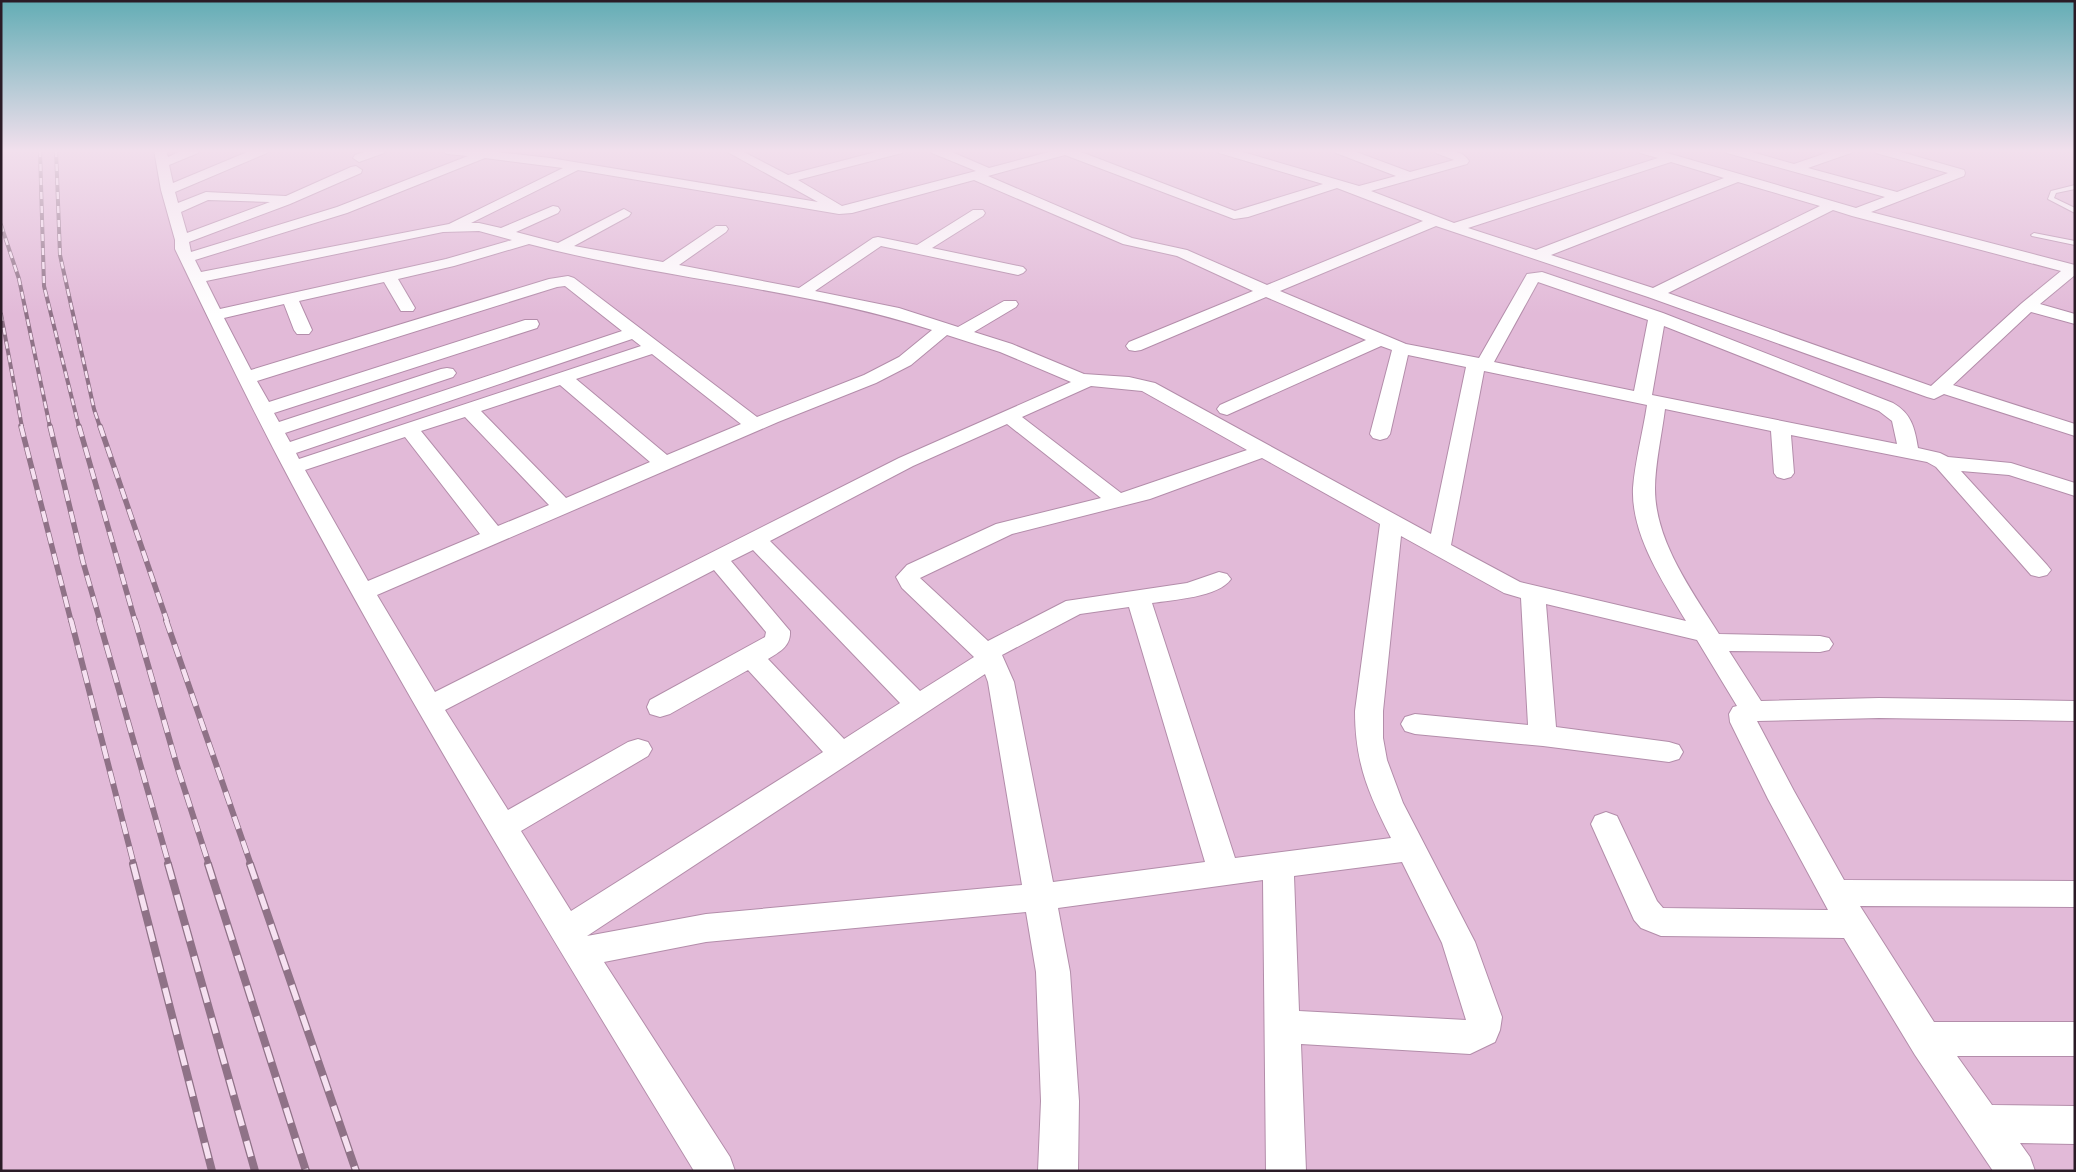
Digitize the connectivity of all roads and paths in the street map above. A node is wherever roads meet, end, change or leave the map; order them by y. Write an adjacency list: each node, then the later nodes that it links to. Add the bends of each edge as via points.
1 (172, 205): 35 (street)
2 (280, 205): 35 (street)
3 (355, 205): 35 (street)
4 (498, 205): 25 (street)
5 (806, 205): 19 (street)
6 (830, 205): 19 (street)
7 (870, 205): 19 (street)
8 (1049, 205): 40 (street, via 1128,241 1182,253)
9 (1205, 205): 10 (street, via 1234,215)
10 (1272, 205)
11 (1393, 205): 24 (street)
12 (1526, 205): 27 (street)
13 (1667, 205): 34 (street)
14 (1826, 205): 17 (street)
15 (1878, 205): 23 (street)
16 (2062, 205): 20 (lane)
17 (1830, 206): 23 (street); 42 (street)
18 (553, 210): 28 (street)
19 (839, 210)
20 (2075, 211)
21 (624, 213): 32 (street)
22 (978, 213): 33 (street)
23 (1856, 213): 38 (street)
24 (1435, 221): 27 (street); 40 (street)
25 (452, 227): 28 (street); 35 (street)
26 (721, 228): 36 (street)
27 (1454, 228): 34 (street)
28 (502, 233): 30 (street)
29 (2034, 236): 31 (lane)
30 (532, 237): 32 (street); 39 (street, via 449,263)
31 (2075, 243)
32 (560, 248): 36 (street)
33 (920, 249): 37 (street); 41 (street, via 874,242)
34 (1537, 255): 42 (street)
35 (188, 259): 47 (street)
36 (667, 266): 41 (street)
37 (1018, 270)
38 (2074, 270): 45 (street, via 2059,290)
39 (388, 276): 43 (street); 46 (street)
40 (1266, 291): 54 (street); 55 (street)
41 (802, 293): 52 (street, via 900,314)
42 (1654, 294): 63 (street, via 1934,393)
43 (289, 298): 47 (street); 51 (street)
44 (1010, 304): 52 (street)
45 (2028, 306): 49 (street); 63 (street)
46 (407, 308)
47 (214, 315): 60 (street)
48 (1657, 317): 58 (street, via 1542,277 1533,277); 64 (street); 75 (street, via 1895,411 1903,420)
49 (2075, 320)
50 (532, 324): 73 (street)
51 (303, 330)
52 (952, 331): 62 (street, via 1006,348); 68 (street, via 892,369)
53 (635, 332): 56 (street); 60 (street, via 568,281 562,281); 73 (street)
54 (1380, 340): 57 (street); 66 (street)
55 (1135, 346)
56 (655, 347): 61 (street); 68 (street)
57 (1400, 348): 58 (street); 72 (street)
58 (1480, 364): 64 (street); 85 (street)
59 (447, 373): 73 (street)
60 (246, 378): 73 (street)
61 (563, 378): 65 (street); 77 (street)
62 (1088, 382): 67 (street); 74 (street, via 1148,387)
63 (1941, 387): 71 (street)
64 (1650, 400): 69 (street); 92 (street, via 1644,488 1646,512 1665,566)
65 (468, 409): 70 (street); 81 (street)
66 (1227, 409)
67 (1008, 416): 80 (street); 84 (street, via 906,462)
68 (755, 425): 77 (street)
69 (1781, 427): 75 (street); 78 (street)
70 (409, 429): 73 (street); 83 (street)
71 (2075, 430)
72 (1380, 434)
73 (279, 439): 89 (street)
74 (1265, 450): 80 (street); 82 (street)
75 (1908, 450): 76 (street)
76 (1943, 463): 79 (street, via 2011,469); 87 (street)
77 (665, 464): 81 (street)
78 (1784, 473)
79 (2075, 490)
80 (1118, 501): 94 (street, via 1004,529 915,570 908,577 910,583)
81 (563, 507): 83 (street)
82 (1391, 521): 85 (street); 108 (street, via 1369,711 1369,738 1388,803)
83 (494, 536): 89 (street)
84 (755, 539): 86 (street); 96 (street)
85 (1439, 549): 90 (street, via 1493,579)
86 (717, 559): 95 (street, via 778,631 778,640); 97 (street)
87 (2039, 570)
88 (1219, 579): 91 (street, via 1192,590)
89 (363, 592): 97 (street)
90 (1533, 595): 92 (street); 102 (street)
91 (1138, 597): 94 (street, via 1075,607); 110 (street)
92 (1708, 638): 93 (street); 99 (street)
93 (1820, 644)
94 (988, 656): 96 (street); 113 (street, via 1001,682)
95 (750, 657): 98 (street); 105 (street)
96 (918, 705): 105 (street)
97 (429, 707): 107 (street)
98 (660, 707)
99 (1753, 711): 100 (street, via 1880,708); 111 (street, via 1742,714 1744,722 1780,795)
100 (2075, 711)
101 (1415, 724): 102 (street)
102 (1542, 736): 104 (street)
103 (638, 749): 107 (street)
104 (1669, 752)
105 (842, 754): 115 (street)
106 (1606, 824): 114 (street, via 1645,910 1661,922)
107 (503, 827): 115 (street)
108 (1411, 848): 109 (street); 116 (street, via 1461,950 1484,1017 1482,1030 1470,1037)
109 (1278, 866): 110 (street); 116 (street)
110 (1224, 873): 113 (street)
111 (1837, 893): 112 (street); 114 (street)
112 (2075, 894)
113 (1039, 898): 115 (street); 122 (street, via 1052,972 1060,1102)
114 (1855, 924): 117 (street)
115 (573, 941): 121 (street)
116 (1282, 1026): 123 (street)
117 (1926, 1039): 118 (street); 119 (street)
118 (2075, 1039)
119 (1984, 1124): 120 (street); 124 (street)
120 (2075, 1125)
121 (716, 1171)
122 (1058, 1171)
123 (1286, 1171)
124 (2016, 1171)

